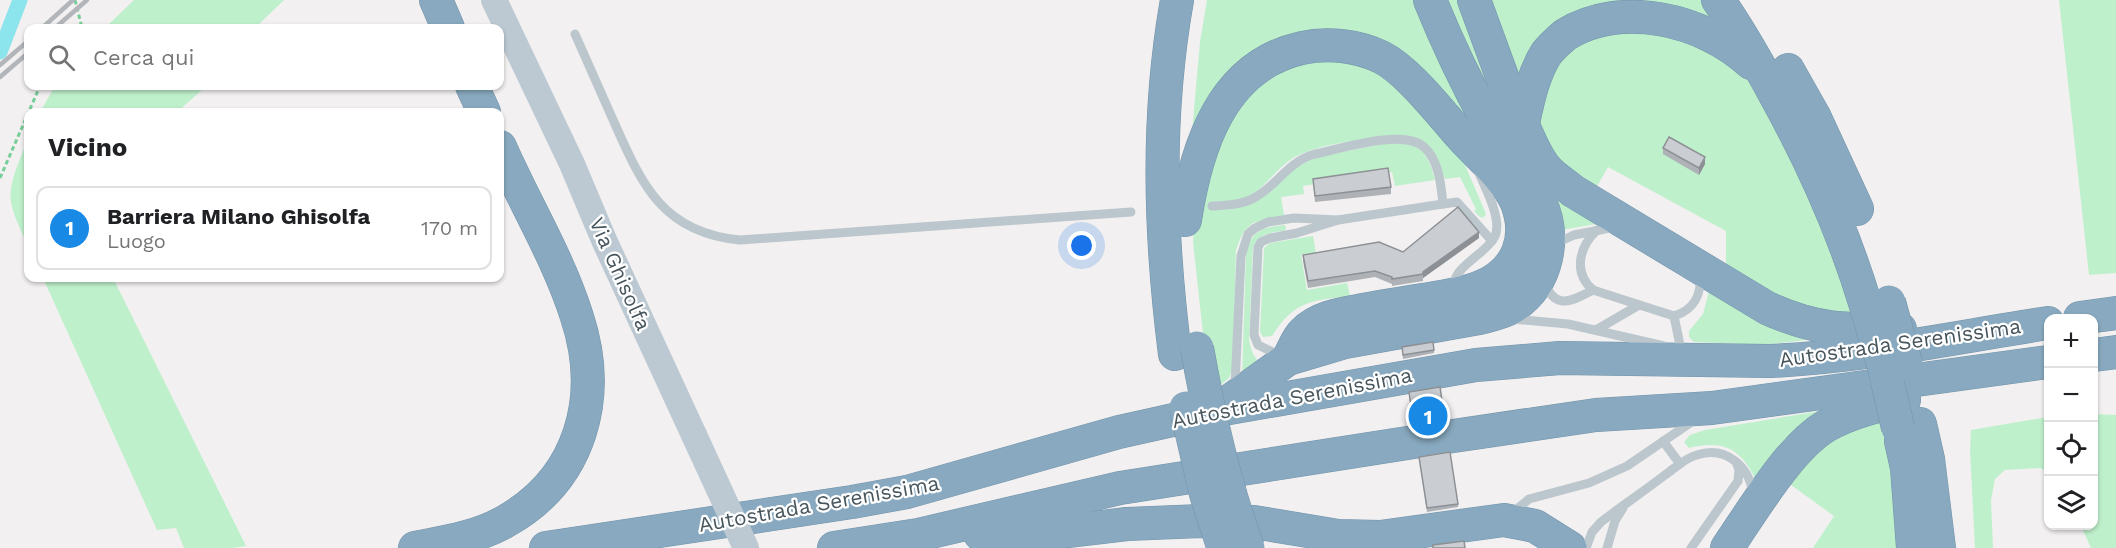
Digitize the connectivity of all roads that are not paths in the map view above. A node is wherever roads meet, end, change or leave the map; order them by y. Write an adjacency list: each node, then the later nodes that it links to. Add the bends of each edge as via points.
1 (436, 0): 9 (highway)
2 (494, 0): 56 (street, Via Ghisolfa, bridge)
3 (1177, 0): 36 (highway, via 1164,109 1162,184 1165,261)
4 (1197, 0): 19 (highway, via 1185,121)
5 (1430, 0): 24 (highway, via 1475,98 1538,198 1548,224)
6 (1474, 0): 14 (highway, via 1515,112)
7 (1718, 0): 11 (highway)
8 (1743, 0): 28 (highway, via 1788,71 1837,164 1856,207)
9 (446, 24)
10 (575, 34): 18 (lane, via 635,169 650,193 669,214 717,238 740,240)
11 (1767, 79): 14 (highway, via 1729,46 1688,21 1647,10 1605,13 1572,28 1548,52 1533,83); 28 (highway)
12 (474, 90): 13 (highway)
13 (482, 108)
14 (1523, 123): 21 (highway, via 1545,168 1573,191)
15 (1464, 139): 19 (highway, via 1414,84 1384,58 1339,46 1293,50 1260,65 1231,92 1221,108 1195,165); 23 (lane, via 1495,216); 27 (highway, via 1511,193 1522,229 1518,251 1508,268 1488,284)
16 (504, 155): 54 (highway, via 578,318 588,367 585,417 564,469 526,509 478,534)
17 (1443, 204): 19 (lane, via 1429,152 1412,140 1394,139 1306,156 1255,198); 20 (lane); 23 (lane, via 1457,202)
18 (1131, 212)
19 (1198, 213): 36 (highway)
20 (1338, 220): 40 (lane, via 1270,238 1258,247 1256,341 1262,348); 43 (lane, via 1294,218 1268,222 1248,234 1241,256 1237,367)
21 (1630, 224): 22 (lane); 25 (highway)
22 (1597, 230): 24 (lane, via 1574,235); 26 (lane, via 1585,243 1580,259 1584,279)
23 (1492, 241): 27 (lane, via 1459,272)
24 (1545, 260): 26 (lane, via 1551,296 1561,301); 33 (highway, via 1532,289 1513,306)
25 (1699, 267): 31 (lane, via 1699,296 1689,309); 34 (highway, via 1767,308 1814,326 1844,330)
26 (1593, 290): 29 (lane)
27 (1448, 296): 40 (highway, via 1329,317 1302,333)
28 (1878, 304): 45 (highway, bridge)
29 (1639, 305): 31 (lane); 35 (lane)
30 (2116, 313): 32 (highway)
31 (1674, 316): 38 (lane)
32 (2098, 316)
33 (1479, 318): 35 (lane); 40 (highway, via 1345,342)
34 (2034, 325): 38 (highway, Autostrada Serenissima, via 1804,360)
35 (1596, 330): 38 (lane)
36 (1186, 351): 53 (highway, bridge, via 1231,497); 58 (highway, bridge, via 1195,451)
37 (2116, 352): 39 (highway)
38 (1693, 355): 43 (highway, Autostrada Serenissima, via 1560,358 1476,365)
39 (2098, 355)
40 (1288, 359): 43 (highway)
41 (2044, 365): 44 (highway, Autostrada Serenissima)
42 (2044, 365): 50 (highway, via 1841,418 1817,432 1797,451)
43 (1226, 404): 55 (highway, Autostrada Serenissima, via 907,492)
44 (1712, 408): 46 (lane); 52 (highway, Autostrada Serenissima, via 1596,415 1211,473 1078,497)
45 (1909, 426): 65 (highway, via 1907,468); 66 (highway, via 1928,459)
46 (1663, 441): 48 (lane); 51 (lane, via 1602,478 1529,498)
47 (1731, 458): 48 (lane, via 1723,454 1697,454); 50 (lane, via 1744,469 1751,485 1753,502); 63 (lane, via 1739,470 1738,481)
48 (1680, 464): 49 (lane)
49 (1631, 500): 61 (lane, via 1596,527); 62 (lane, via 1618,515)
50 (1748, 518): 64 (highway)
51 (1504, 520): 53 (highway, via 1380,537); 60 (highway, via 1534,526)
52 (918, 535): 53 (highway, via 1060,532 1163,522); 57 (highway, Autostrada Serenissima)
53 (1251, 535): 59 (highway)
54 (415, 548)
55 (546, 548)
56 (746, 548)
57 (834, 548)
58 (1223, 548)
59 (1295, 548)
60 (1570, 548)
61 (1586, 548)
62 (1607, 548)
63 (1691, 548)
64 (1727, 548)
65 (1913, 548)
66 (1939, 548)

